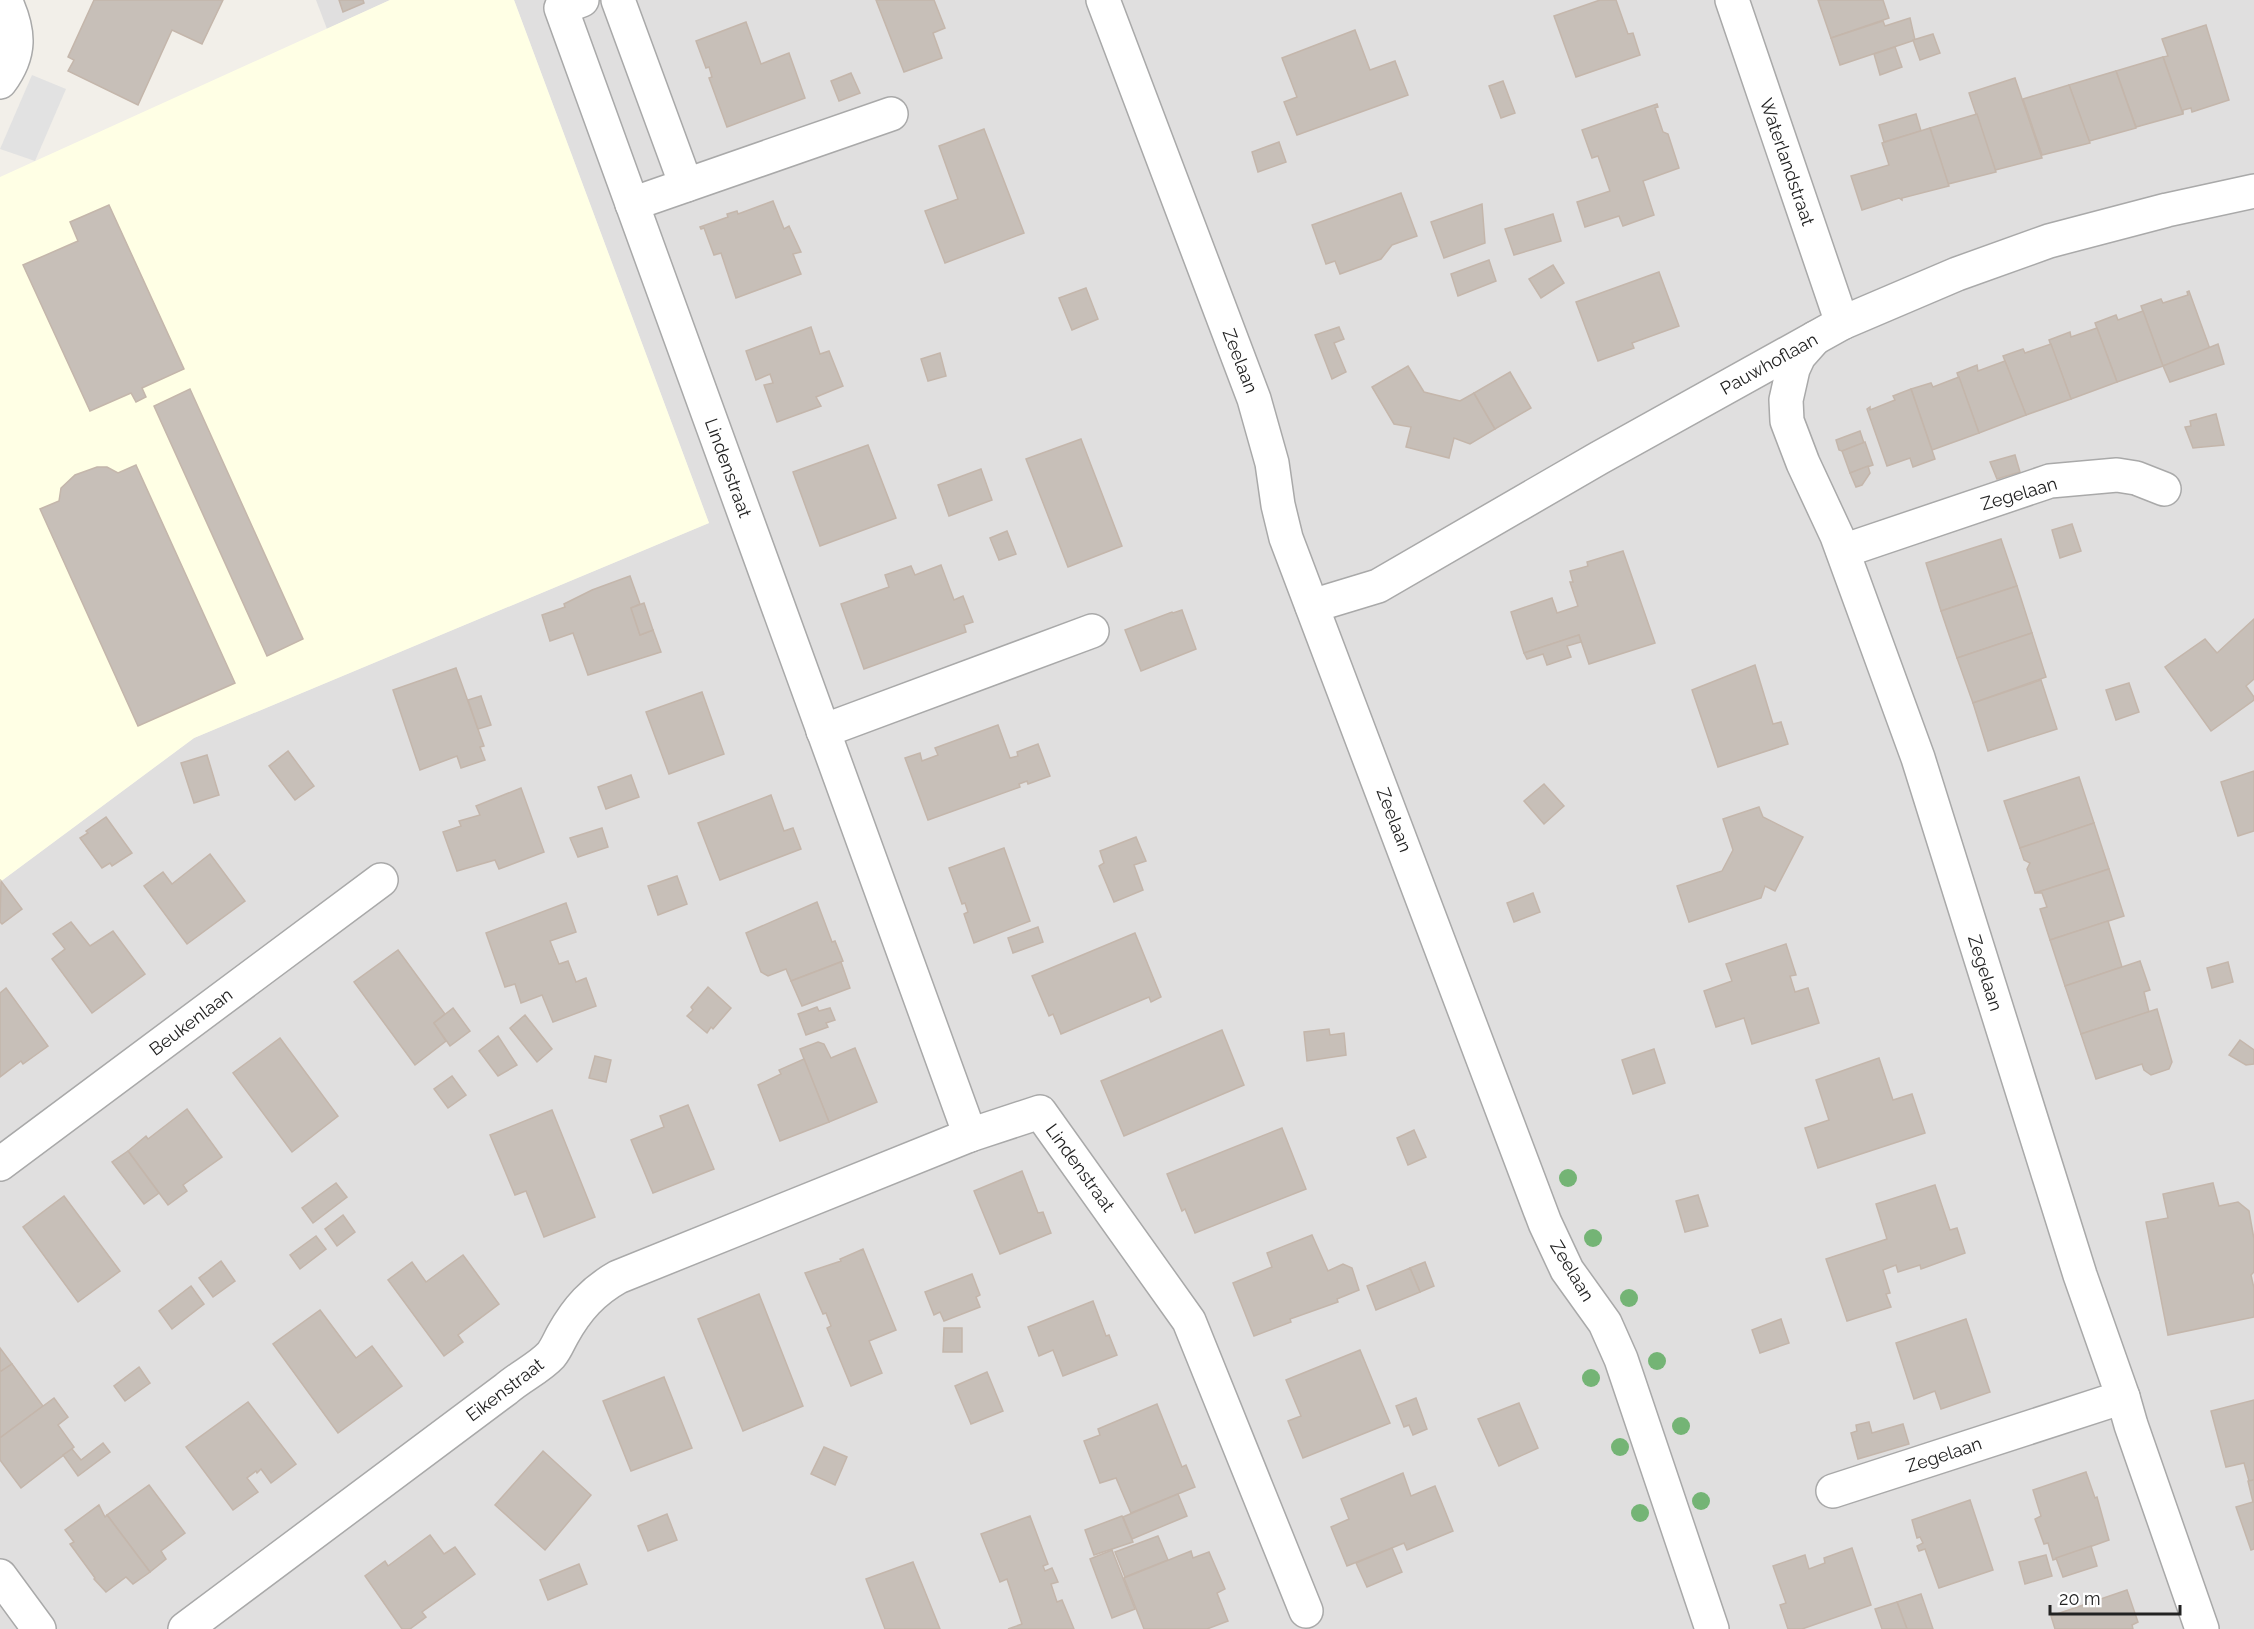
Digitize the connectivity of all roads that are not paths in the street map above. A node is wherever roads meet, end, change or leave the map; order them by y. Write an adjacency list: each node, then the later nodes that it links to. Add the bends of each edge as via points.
1 (5, 0): 6 (street, via 13,17 17,42 11,67)
2 (582, 0): 10 (street, Lindenstraat, via 561,8)
3 (618, 0): 8 (street)
4 (1103, 0): 14 (street, Zeelaan, via 1254,399 1272,463 1286,538)
5 (1732, 0): 11 (street, Waterlandstraat)
6 (0, 82)
7 (891, 114): 8 (street)
8 (686, 185): 10 (street)
9 (2254, 191): 11 (street, Pauwhoflaan, via 2049,240 1957,274)
10 (632, 204): 16 (street, Lindenstraat)
11 (1829, 331): 13 (street, Zegelaan, via 1798,356 1786,400 1787,421); 14 (street, Pauwhoflaan, via 1378,585)
12 (2164, 489): 13 (street, Zegelaan, via 2117,475 2050,481)
13 (1843, 551): 20 (street, Zegelaan, via 1918,758 2080,1275)
14 (1312, 606): 26 (street, Zeelaan, via 1545,1223 1567,1270 1605,1323 1621,1359)
15 (1092, 631): 16 (street)
16 (823, 731): 18 (street, Lindenstraat)
17 (381, 880): 19 (street, Beukenlaan)
18 (970, 1135): 23 (street, Lindenstraat, via 1040,1112 1189,1321); 25 (street, Eikenstraat, via 603,1285 580,1307 543,1364 520,1377)
19 (0, 1164)
20 (2123, 1397): 21 (street, Zegelaan); 27 (street, Zegelaan)
21 (1833, 1491)
22 (0, 1576): 24 (street)
23 (1306, 1611)
24 (39, 1629)
25 (184, 1629)
26 (1712, 1629)
27 (2202, 1629)

